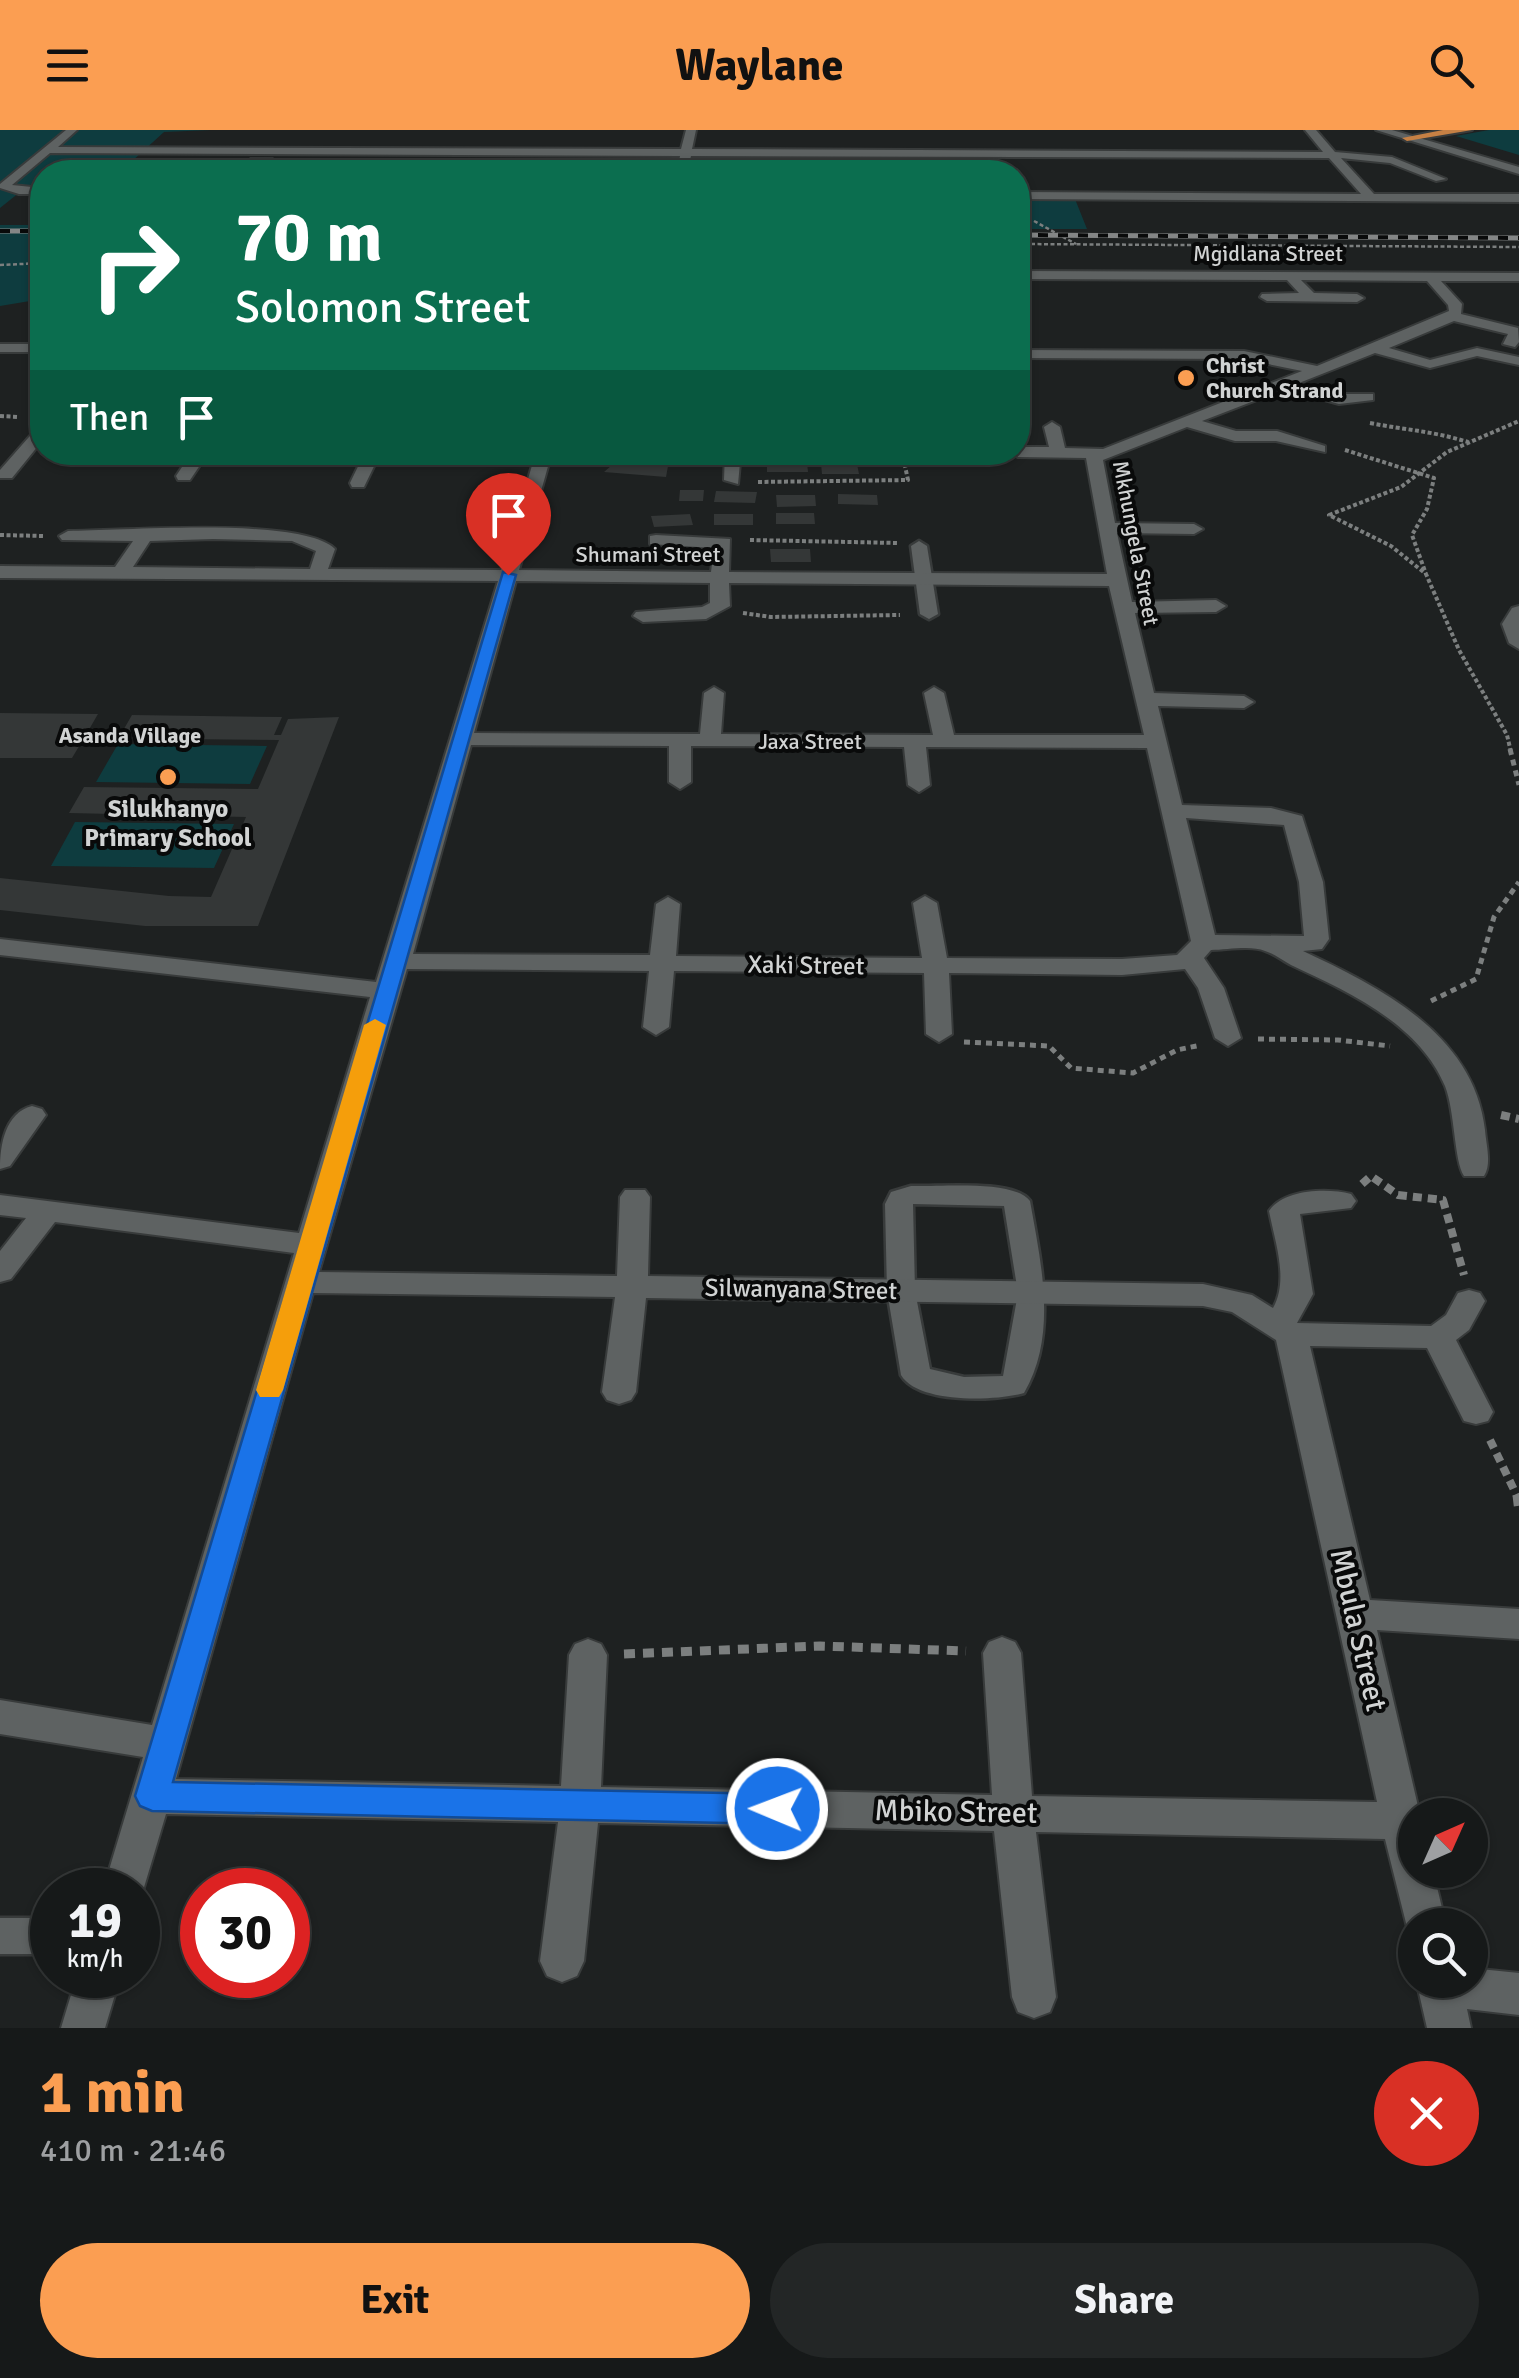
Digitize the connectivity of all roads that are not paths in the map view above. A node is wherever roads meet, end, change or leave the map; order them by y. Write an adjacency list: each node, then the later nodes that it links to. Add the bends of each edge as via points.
1 (72, 130): 8 (street)
2 (691, 130): 9 (street)
3 (1310, 130): 10 (street)
4 (1381, 130): 6 (street)
5 (1467, 130): 7 (highway)
6 (1411, 134): 7 (highway); 15 (street)
7 (1431, 135): 13 (street)
8 (49, 150): 9 (street); 11 (street)
9 (686, 153): 10 (street); 12 (street)
10 (1332, 155): 16 (street, via 1392,160); 19 (street)
11 (36, 160)
12 (685, 160)
13 (1519, 162)
14 (30, 165): 17 (street, via 5,184)
15 (1519, 171)
16 (1440, 179)
17 (30, 190)
18 (1030, 196): 19 (street)
19 (1370, 197): 20 (street)
20 (1519, 198)
21 (1030, 275): 22 (street, Mgidlana Street)
22 (1152, 275): 23 (street, Mgidlana Street); 26 (street)
23 (1290, 276): 24 (street, Mgidlana Street); 28 (street)
24 (1432, 276): 25 (street, Mgidlana Street); 30 (street, via 1455,304)
25 (1519, 277)
26 (1159, 292)
27 (1267, 297): 28 (street)
28 (1310, 297): 29 (street)
29 (1357, 298)
30 (1452, 316): 31 (street); 36 (street, Mkhungela Street)
31 (1511, 326): 33 (street, via 1518,336)
32 (1178, 334): 38 (street)
33 (1510, 344)
34 (0, 348): 35 (street)
35 (30, 348)
36 (1373, 348): 41 (street); 42 (street, Mkhungela Street)
37 (1030, 354): 38 (street)
38 (1189, 355): 42 (street, via 1264,356)
39 (1030, 361): 43 (street)
40 (1519, 361): 41 (street, via 1477,352)
41 (1430, 364): 44 (street)
42 (1317, 370): 45 (street, Mkhungela Street)
43 (1039, 376)
44 (1416, 382)
45 (1282, 384): 46 (street, via 1345,399); 47 (street, Mkhungela Street)
46 (1368, 397)
47 (1184, 421): 51 (street); 55 (street, Mkhungela Street)
48 (1052, 426): 54 (street)
49 (0, 446): 50 (street)
50 (30, 446)
51 (1318, 449)
52 (30, 452): 60 (street)
53 (1030, 452): 54 (street)
54 (1058, 452): 55 (street)
55 (1100, 452): 64 (street, Mkhungela Street, via 1094,466)
56 (192, 465): 61 (street)
57 (367, 465): 63 (street)
58 (540, 465): 73 (street)
59 (733, 465): 62 (street)
60 (6, 474)
61 (184, 476)
62 (732, 480)
63 (358, 483)
64 (1106, 528): 65 (street); 76 (street, Mkhungela Street)
65 (1194, 529)
66 (68, 536): 67 (street)
67 (146, 536): 71 (street); 72 (street, via 306,538 326,549)
68 (656, 540): 74 (street, via 724,542)
69 (919, 546): 75 (lane)
70 (0, 572): 71 (street, Shumani Street)
71 (120, 574): 72 (street, Shumani Street)
72 (317, 574): 73 (street, Shumani Street)
73 (508, 575): 74 (street, Shumani Street); 87 (street)
74 (719, 577): 75 (street, Shumani Street); 81 (street, via 718,608)
75 (924, 578): 76 (street, Shumani Street); 80 (lane)
76 (1116, 580): 78 (street, Mkhungela Street)
77 (1216, 606): 78 (street)
78 (1124, 608): 85 (street, Mkhungela Street)
79 (1519, 612): 82 (street, via 1512,624)
80 (929, 614)
81 (643, 616)
82 (1519, 643)
83 (714, 693): 89 (street)
84 (934, 693): 91 (street)
85 (1147, 699): 86 (street); 92 (street, Mkhungela Street)
86 (1244, 702)
87 (462, 739): 88 (street, Jaxa Street); 101 (street)
88 (680, 740): 89 (street, Jaxa Street); 93 (street)
89 (710, 740): 90 (street, Jaxa Street)
90 (914, 741): 91 (street, Jaxa Street); 94 (street)
91 (946, 741): 92 (street, Jaxa Street)
92 (1158, 742): 95 (street, Mkhungela Street)
93 (680, 782)
94 (919, 785)
95 (1174, 811): 98 (street, Xaki Street, via 1271,815 1296,824 1318,939 1306,946); 100 (street, Mkhungela Street)
96 (925, 903): 103 (street)
97 (668, 904): 102 (street)
98 (1266, 944): 100 (street, Xaki Street); 110 (street, via 1359,987 1402,1015 1438,1052 1460,1082 1469,1110)
99 (0, 947): 104 (street)
100 (1198, 950): 103 (street, Xaki Street, via 1164,966); 107 (street, Mkhungela Street)
101 (398, 961): 102 (street, Xaki Street); 104 (street)
102 (663, 963): 103 (street, Xaki Street); 105 (street)
103 (936, 966): 106 (street)
104 (385, 990): 115 (street)
105 (656, 1027)
106 (939, 1034)
107 (1228, 1038)
108 (32, 1115): 109 (street)
109 (0, 1160)
110 (1474, 1168)
111 (635, 1197): 118 (street)
112 (1342, 1201): 122 (street, via 1294,1204 1284,1211 1298,1281)
113 (0, 1205): 114 (street)
114 (47, 1211): 115 (street); 116 (street)
115 (311, 1244): 117 (street)
116 (0, 1272)
117 (301, 1282): 118 (street, Silwanyana Street); 131 (street)
118 (632, 1287): 119 (street, Silwanyana Street); 124 (street)
119 (901, 1291): 120 (street, Silwanyana Street); 120 (lane, via 916,1375 964,1388 1009,1387 1020,1379); 120 (lane, via 901,1198 1005,1196 1017,1201)
120 (1032, 1293): 122 (street, Silwanyana Street, via 1202,1294 1240,1302)
121 (1469, 1300): 123 (street, via 1458,1322)
122 (1286, 1329): 123 (street); 126 (street, Mbula Street)
123 (1438, 1337): 125 (street)
124 (619, 1392)
125 (1476, 1412)
126 (1354, 1614): 127 (street); 134 (street, Mbula Street)
127 (1519, 1624)
128 (1002, 1653): 135 (street)
129 (588, 1656): 133 (street)
130 (0, 1717): 131 (street)
131 (166, 1744): 132 (street)
132 (152, 1796): 133 (street, Mbiko Street); 137 (street)
133 (580, 1805): 135 (street, Mbiko Street); 140 (street)
134 (1398, 1808)
135 (1013, 1814): 136 (street, Mbiko Street); 143 (street)
136 (1398, 1821)
137 (131, 1868)
138 (0, 1936): 139 (lane)
139 (30, 1936)
140 (562, 1961)
141 (1488, 1989): 142 (street)
142 (1519, 1994)
143 (1034, 1997)
144 (92, 1998): 146 (street)
145 (1442, 1998): 147 (street)
146 (83, 2028)
147 (1449, 2028)

